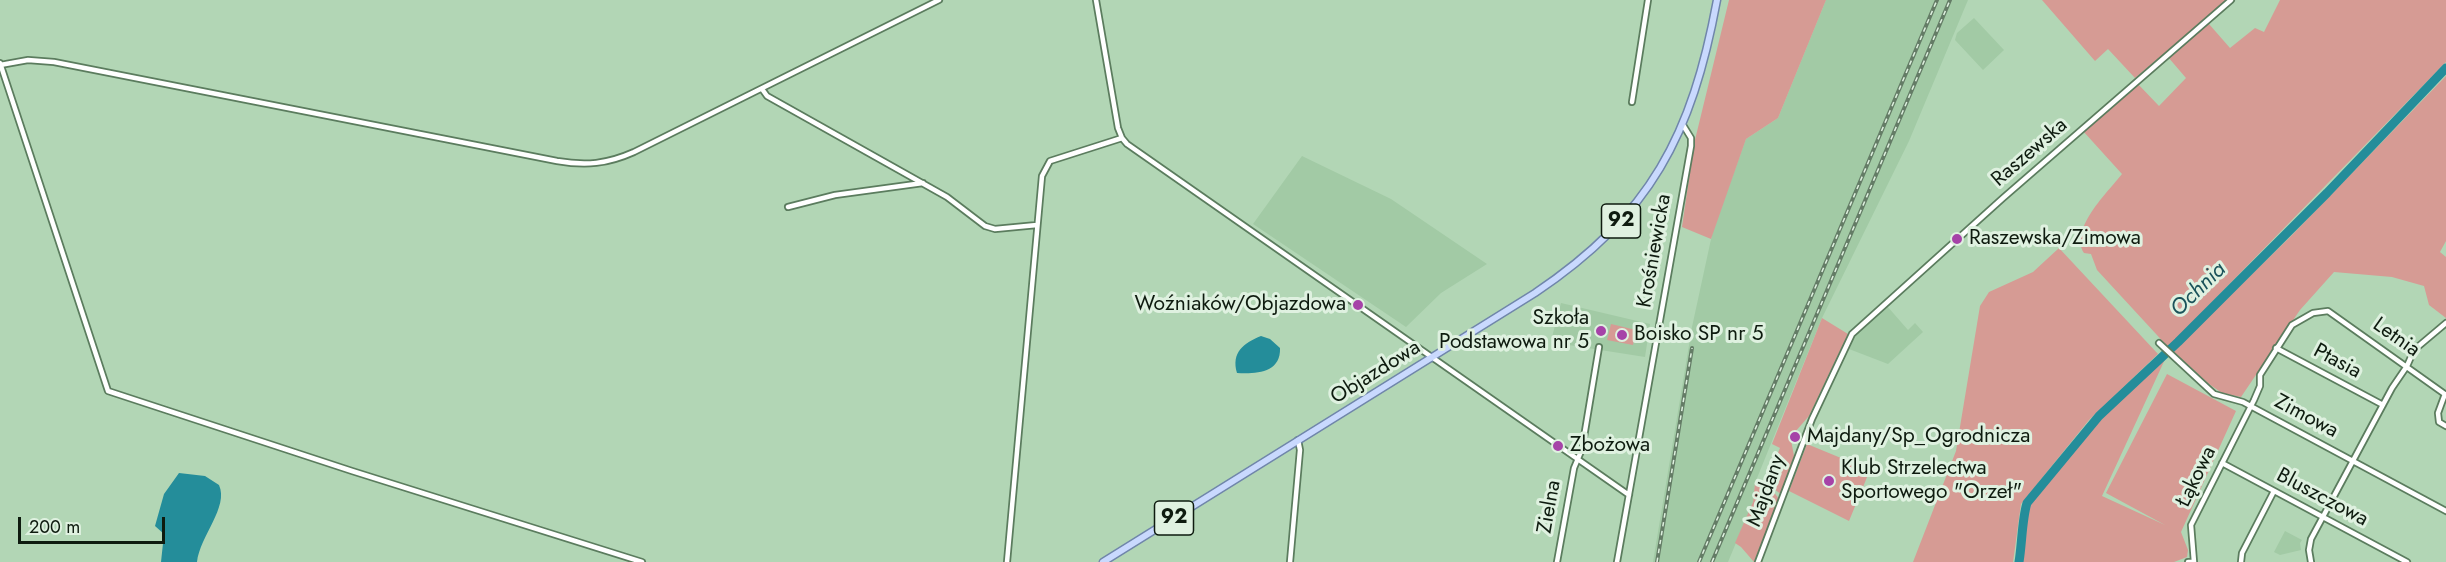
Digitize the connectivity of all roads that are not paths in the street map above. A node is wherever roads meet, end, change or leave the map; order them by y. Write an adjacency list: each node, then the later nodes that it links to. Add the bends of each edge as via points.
1 (939, 0): 7 (street)
2 (1096, 0): 10 (street)
3 (1648, 0): 8 (street)
4 (1717, 0): 9 (main road, 92, via 1702,69)
5 (2231, 0): 16 (street, Raszewska)
6 (0, 64): 7 (street, via 54,62 588,165 604,164 634,152); 34 (street, via 108,391)
7 (762, 89): 11 (street, via 767,96)
8 (1632, 102)
9 (1683, 125): 20 (main road, Objazdowa / 92, via 1640,198 1594,248 1552,281); 31 (street, Krośniewicka, via 1691,146)
10 (1122, 138): 13 (street, via 1050,161 1042,176); 20 (street)
11 (923, 183): 12 (street, via 835,195); 13 (street, via 985,226 995,229)
12 (788, 207)
13 (1037, 225): 35 (street)
14 (2328, 311): 19 (street, Łąkowa, via 2313,313 2292,325); 21 (street, Letnia)
15 (2444, 326): 21 (street, via 2414,350)
16 (1852, 334): 40 (street, Majdany, via 1806,432)
17 (2159, 343): 24 (street, Zimowa, via 2214,394)
18 (1599, 347): 27 (street, Zielna)
19 (2276, 348): 23 (street, Ptasia); 24 (street, Łąkowa, via 2260,375 2260,386)
20 (1432, 357): 26 (main road, Objazdowa / 92); 27 (street)
21 (2407, 366): 22 (street, Letnia); 23 (street)
22 (2445, 394): 25 (street, Letnia, via 2437,417)
23 (2383, 405): 28 (street)
24 (2251, 406): 28 (street, Zimowa); 29 (street, Łąkowa)
25 (2446, 426)
26 (1298, 440): 36 (main road, Objazdowa / 92); 37 (street)
27 (1578, 459): 31 (street); 38 (street, Zielna)
28 (2353, 460): 32 (street, Zimowa); 33 (street)
29 (2222, 463): 30 (street, Bluszczowa); 42 (street, Łąkowa, via 2191,525)
30 (2274, 491): 33 (street, Bluszczowa); 43 (street)
31 (1629, 495): 39 (street, Krośniewicka)
32 (2446, 511)
33 (2322, 517): 44 (street, via 2309,544); 45 (street, Bluszczowa)
34 (642, 562)
35 (1007, 562)
36 (1103, 562)
37 (1290, 562)
38 (1557, 562)
39 (1617, 562)
40 (1758, 562)
41 (2188, 562): 42 (street, Łąkowa)
42 (2194, 562)
43 (2241, 562)
44 (2311, 562)
45 (2407, 562)

